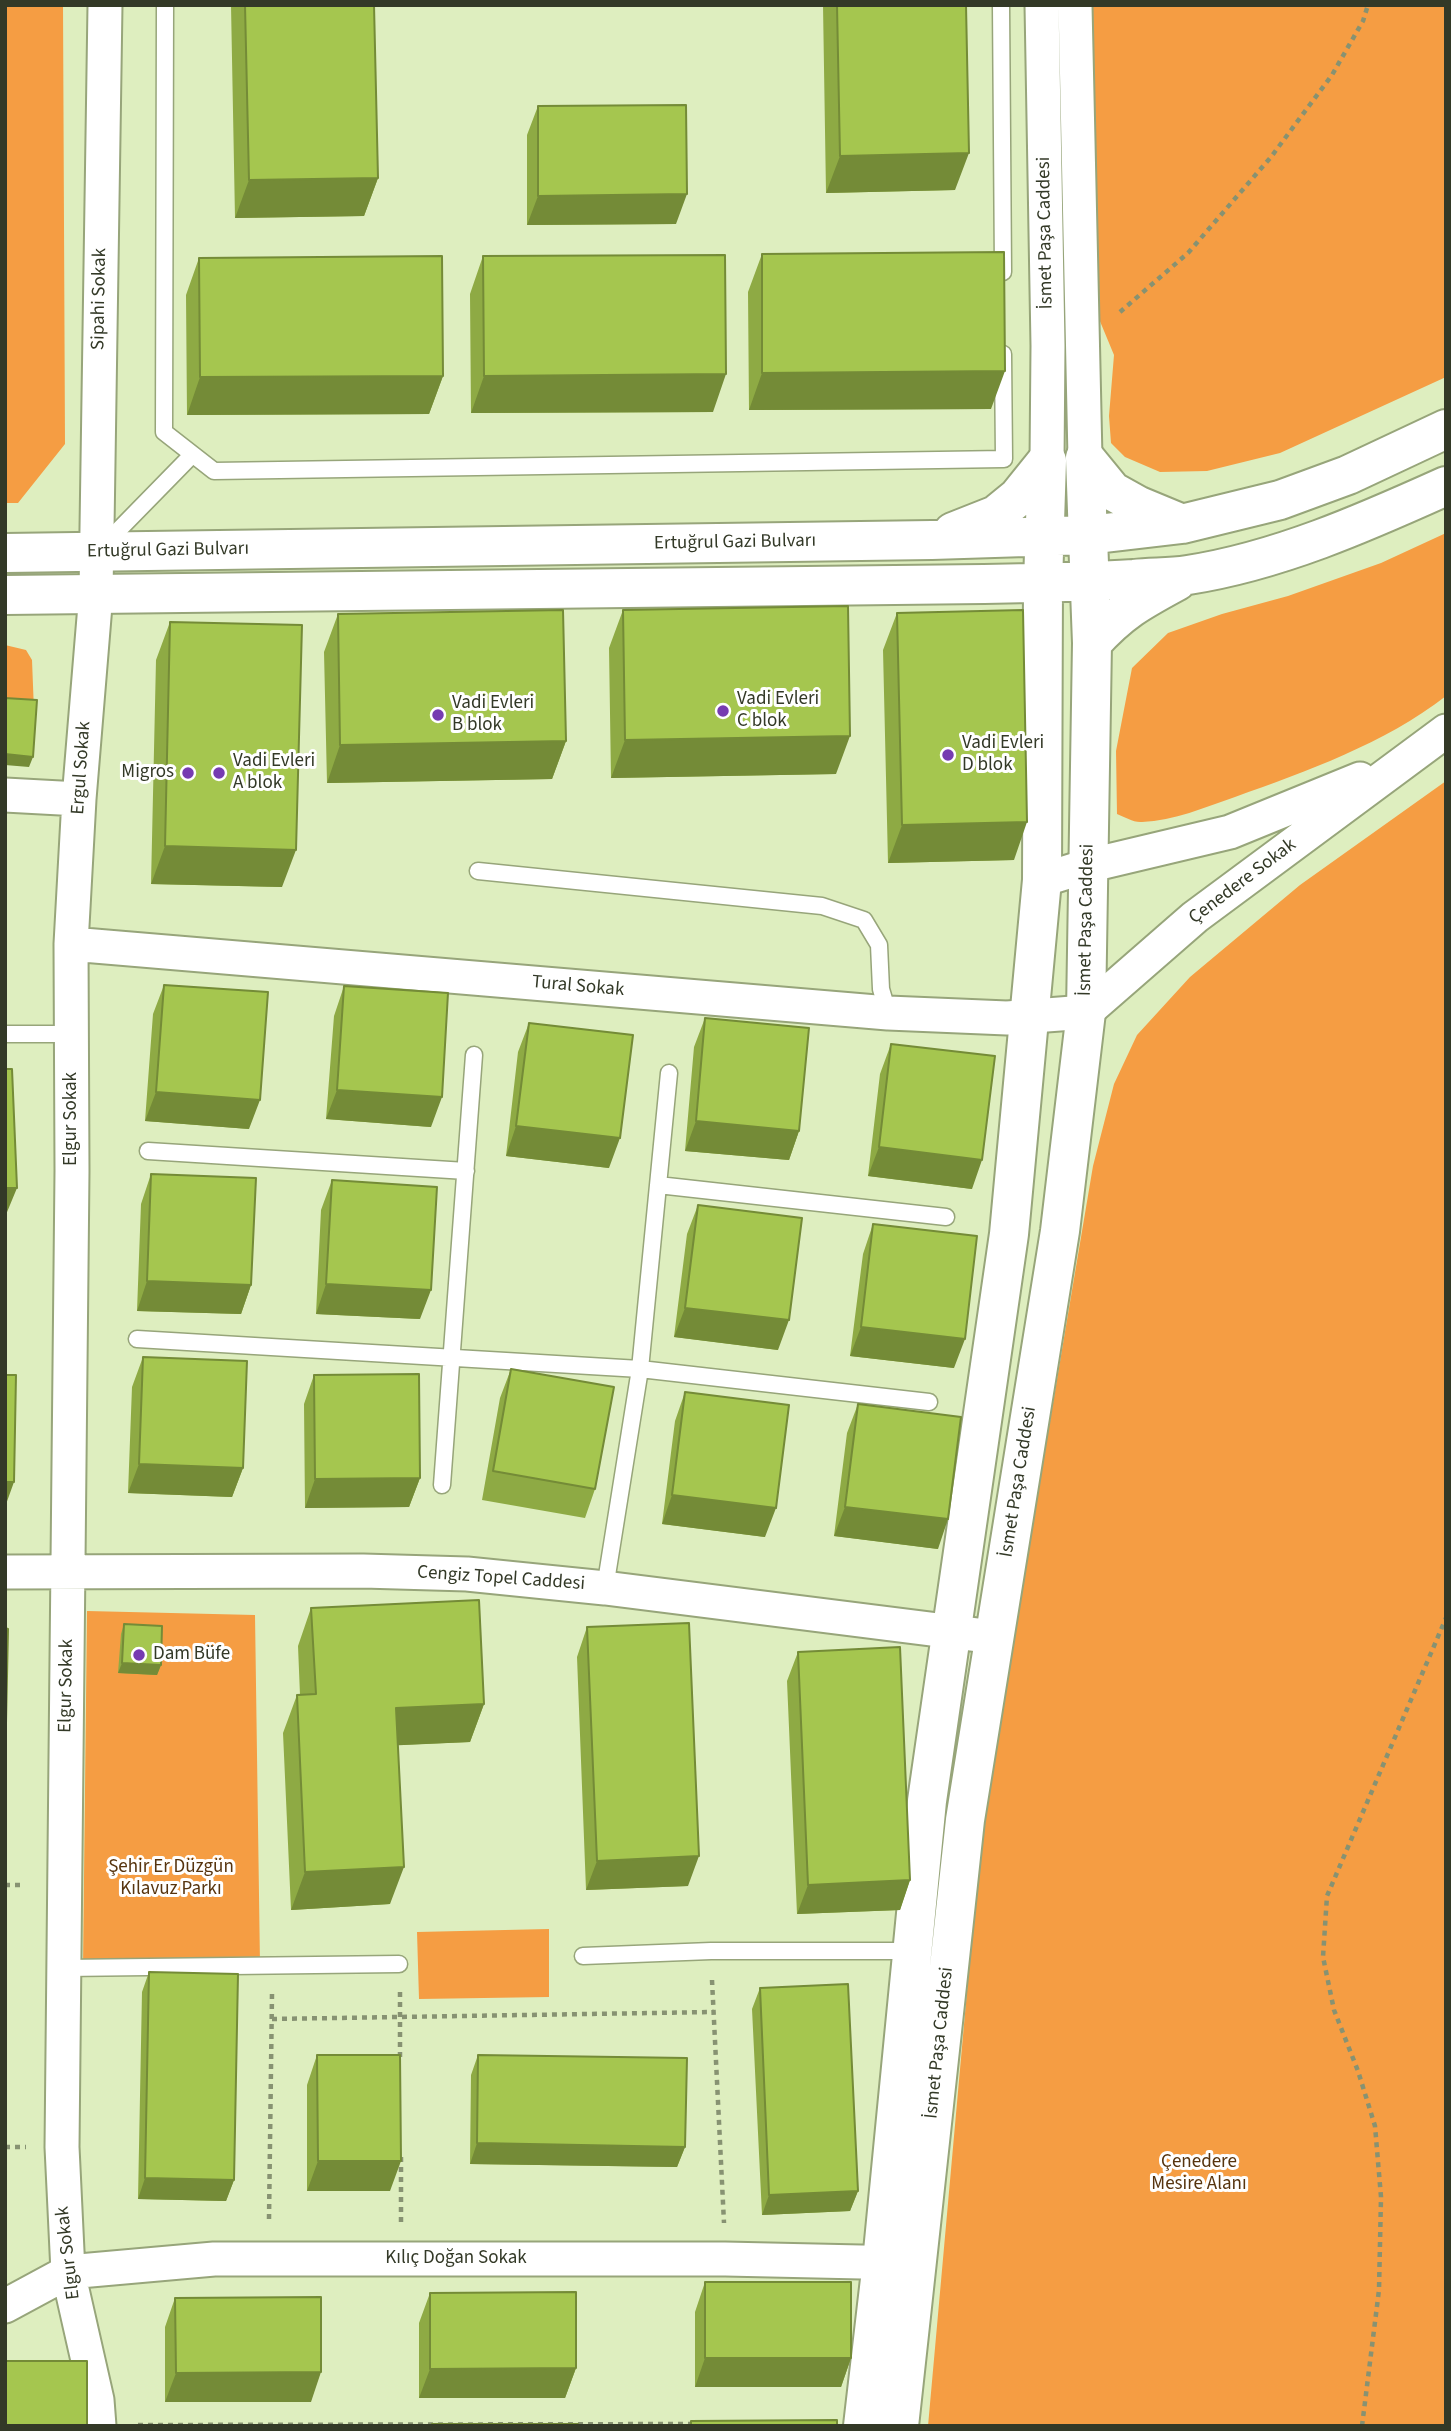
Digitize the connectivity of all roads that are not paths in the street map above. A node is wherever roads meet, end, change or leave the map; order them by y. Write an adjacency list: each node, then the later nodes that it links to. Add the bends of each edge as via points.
1 (105, 5): 17 (street, Sipahi Sokak)
2 (166, 5): 9 (lane, via 164,432)
3 (1002, 5): 6 (lane)
4 (1042, 5): 11 (street, İsmet Paşa Caddesi)
5 (1075, 5): 10 (street, İsmet Paşa Caddesi)
6 (1003, 294)
7 (1003, 335): 9 (lane, via 1004,459 214,471)
8 (1446, 429): 13 (main road, Ertuğrul Gazi Bulvarı, via 1348,475)
9 (192, 455): 17 (lane)
10 (1085, 458): 13 (main road, via 1112,491); 14 (main road, İsmet Paşa Caddesi)
11 (1047, 461): 15 (main road, İsmet Paşa Caddesi); 16 (main road, via 1018,497 996,515)
12 (1446, 486): 19 (main road, via 1313,542)
13 (1182, 524): 14 (main road, Ertuğrul Gazi Bulvarı)
14 (1088, 535): 15 (main road, Ertuğrul Gazi Bulvarı); 20 (main road, İsmet Paşa Caddesi)
15 (1043, 537): 16 (main road, Ertuğrul Gazi Bulvarı); 21 (main road, İsmet Paşa Caddesi)
16 (932, 540): 17 (main road, Ertuğrul Gazi Bulvarı)
17 (97, 552): 18 (main road, Ertuğrul Gazi Bulvarı); 23 (street, Sipahi Sokak)
18 (5, 553)
19 (1187, 575): 20 (main road); 26 (main road, via 1131,606)
20 (1091, 582): 21 (main road); 26 (main road, İsmet Paşa Caddesi)
21 (1043, 583): 22 (main road); 25 (main road, İsmet Paşa Caddesi)
22 (931, 584): 23 (main road); 25 (main road, via 1019,611)
23 (96, 593): 24 (main road); 30 (street, Ergul Sokak)
24 (5, 595)
25 (1043, 637): 33 (main road, İsmet Paşa Caddesi)
26 (1092, 643): 31 (main road, İsmet Paşa Caddesi)
27 (1446, 731): 28 (street, Çenedere Sokak)
28 (1407, 759): 31 (street, Çenedere Sokak, via 1230,832); 35 (street, Çenedere Sokak, via 1195,917)
29 (5, 795): 30 (street)
30 (79, 799): 34 (street, Ergul Sokak)
31 (1087, 866): 33 (street, Çenedere Sokak); 35 (main road, İsmet Paşa Caddesi)
32 (478, 871): 36 (lane, via 822,906 864,920 879,946 881,989)
33 (1042, 880): 37 (main road, İsmet Paşa Caddesi)
34 (71, 944): 36 (street, Tural Sokak); 39 (street, Elgur Sokak)
35 (1086, 1012): 37 (street, Tural Sokak); 55 (main road, İsmet Paşa Caddesi, via 1060,1231)
36 (888, 1013): 37 (street, Tural Sokak)
37 (1029, 1016): 54 (main road, İsmet Paşa Caddesi, via 1009,1234)
38 (5, 1034): 39 (lane)
39 (71, 1034): 52 (street, Elgur Sokak)
40 (474, 1055): 43 (lane)
41 (669, 1073): 44 (lane)
42 (148, 1151): 43 (lane)
43 (466, 1171): 47 (lane)
44 (658, 1185): 45 (lane); 48 (lane)
45 (946, 1217)
46 (137, 1339): 47 (lane)
47 (452, 1357): 48 (lane); 50 (lane)
48 (640, 1368): 49 (lane); 53 (lane)
49 (929, 1402)
50 (442, 1485)
51 (5, 1572): 52 (street, Cengiz Topel Caddesi)
52 (68, 1572): 53 (street, Cengiz Topel Caddesi, via 467,1574); 59 (street, Elgur Sokak)
53 (605, 1588): 54 (street, Cengiz Topel Caddesi)
54 (951, 1631): 55 (street, Cengiz Topel Caddesi); 56 (main road, İsmet Paşa Caddesi, via 927,1801)
55 (994, 1637): 56 (main road, İsmet Paşa Caddesi, via 965,1820)
56 (931, 1951): 57 (lane); 60 (main road, İsmet Paşa Caddesi)
57 (583, 1956)
58 (399, 1964): 59 (lane)
59 (64, 1968): 61 (street, Elgur Sokak, via 62,2175)
60 (899, 2263): 61 (street, Kılıç Doğan Sokak, via 214,2259); 64 (main road, İsmet Paşa Caddesi); 65 (main road, İsmet Paşa Caddesi)
61 (68, 2272): 62 (street, Kılıç Doğan Sokak); 63 (street, Elgur Sokak)
62 (5, 2306)
63 (99, 2425)
64 (863, 2426)
65 (899, 2426)

